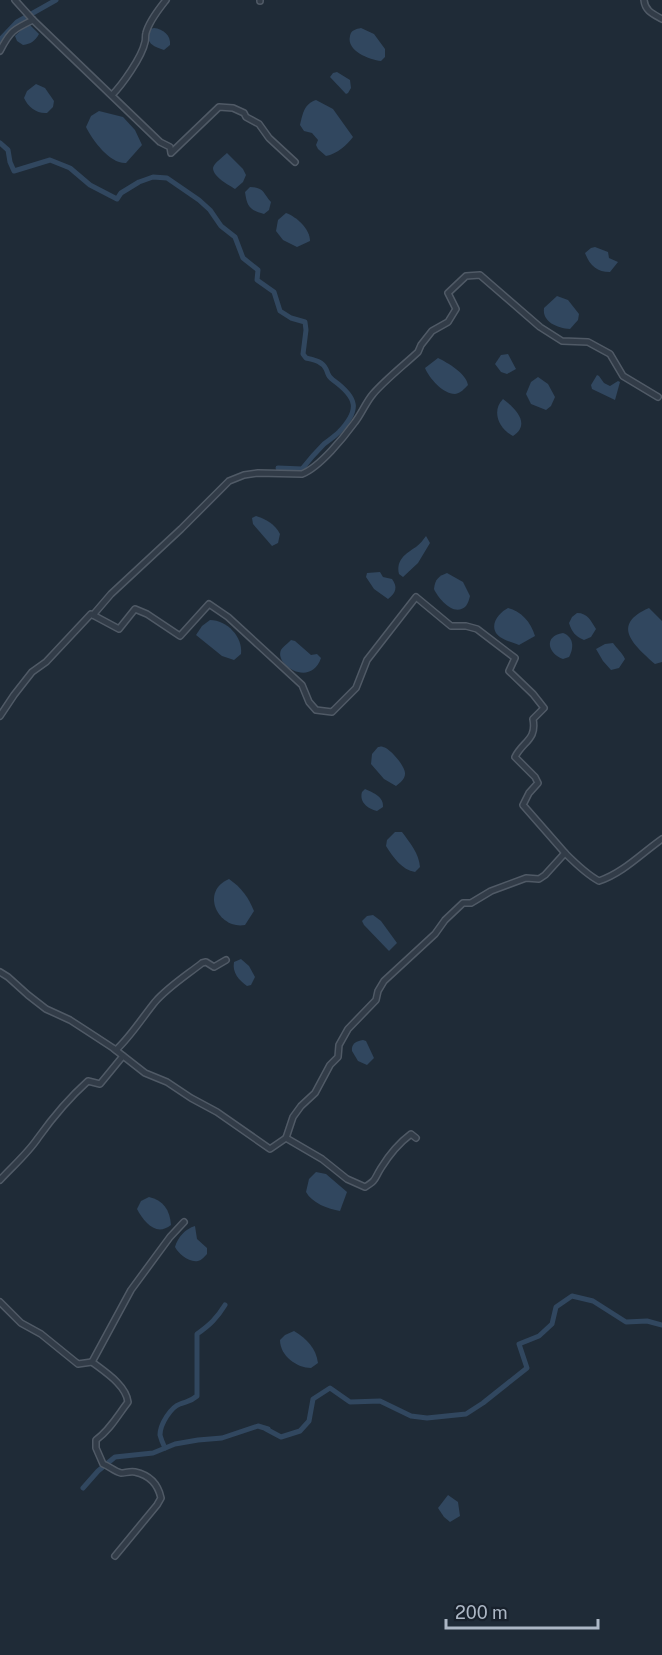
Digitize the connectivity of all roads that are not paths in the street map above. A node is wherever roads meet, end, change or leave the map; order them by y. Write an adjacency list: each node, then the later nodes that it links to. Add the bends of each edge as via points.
1 (15, 0): 5 (street)
2 (166, 0): 7 (street, via 146,31 145,43 134,65)
3 (644, 0): 4 (street, via 644,6)
4 (662, 19)
5 (33, 20): 6 (street, via 21,24 8,36); 7 (street)
6 (0, 51)
7 (112, 95): 8 (street, via 170,147 171,153 219,107 233,108 259,124)
8 (295, 162)
9 (658, 397): 10 (street, via 622,376 610,354 588,342 562,341 480,275 466,276 448,293 456,309 448,322 432,330 418,352 374,393 338,444 302,474 258,473 229,481)
10 (93, 615): 11 (street, via 32,672); 13 (street, via 119,629 135,609 180,636 209,604 302,685 316,710 332,712 356,687 367,660 416,597 451,626 477,629 515,658 509,671 544,708 533,719 533,735 515,757 538,783 523,804)
11 (0, 716)
12 (662, 838): 13 (street, via 609,878 599,881 588,876)
13 (565, 853): 19 (street, via 539,879 526,878 463,903 384,981 376,1000 348,1029 339,1045 338,1057 315,1093 293,1117)
14 (226, 960): 16 (street, via 214,967 202,963 167,991)
15 (0, 972): 16 (street, via 46,1009)
16 (116, 1050): 17 (street)
17 (123, 1056): 19 (street, via 270,1149); 20 (street, via 100,1084 88,1081 73,1095)
18 (416, 1137): 19 (street, via 411,1134 403,1140 374,1182 365,1187)
19 (286, 1138)
20 (0, 1180)
21 (184, 1222): 23 (street, via 131,1290)
22 (0, 1302): 23 (street, via 21,1323 78,1364)
23 (92, 1362): 24 (street, via 128,1398 115,1421 96,1440 96,1448 106,1465 121,1473 133,1471 153,1481 161,1498)
24 (114, 1556)

